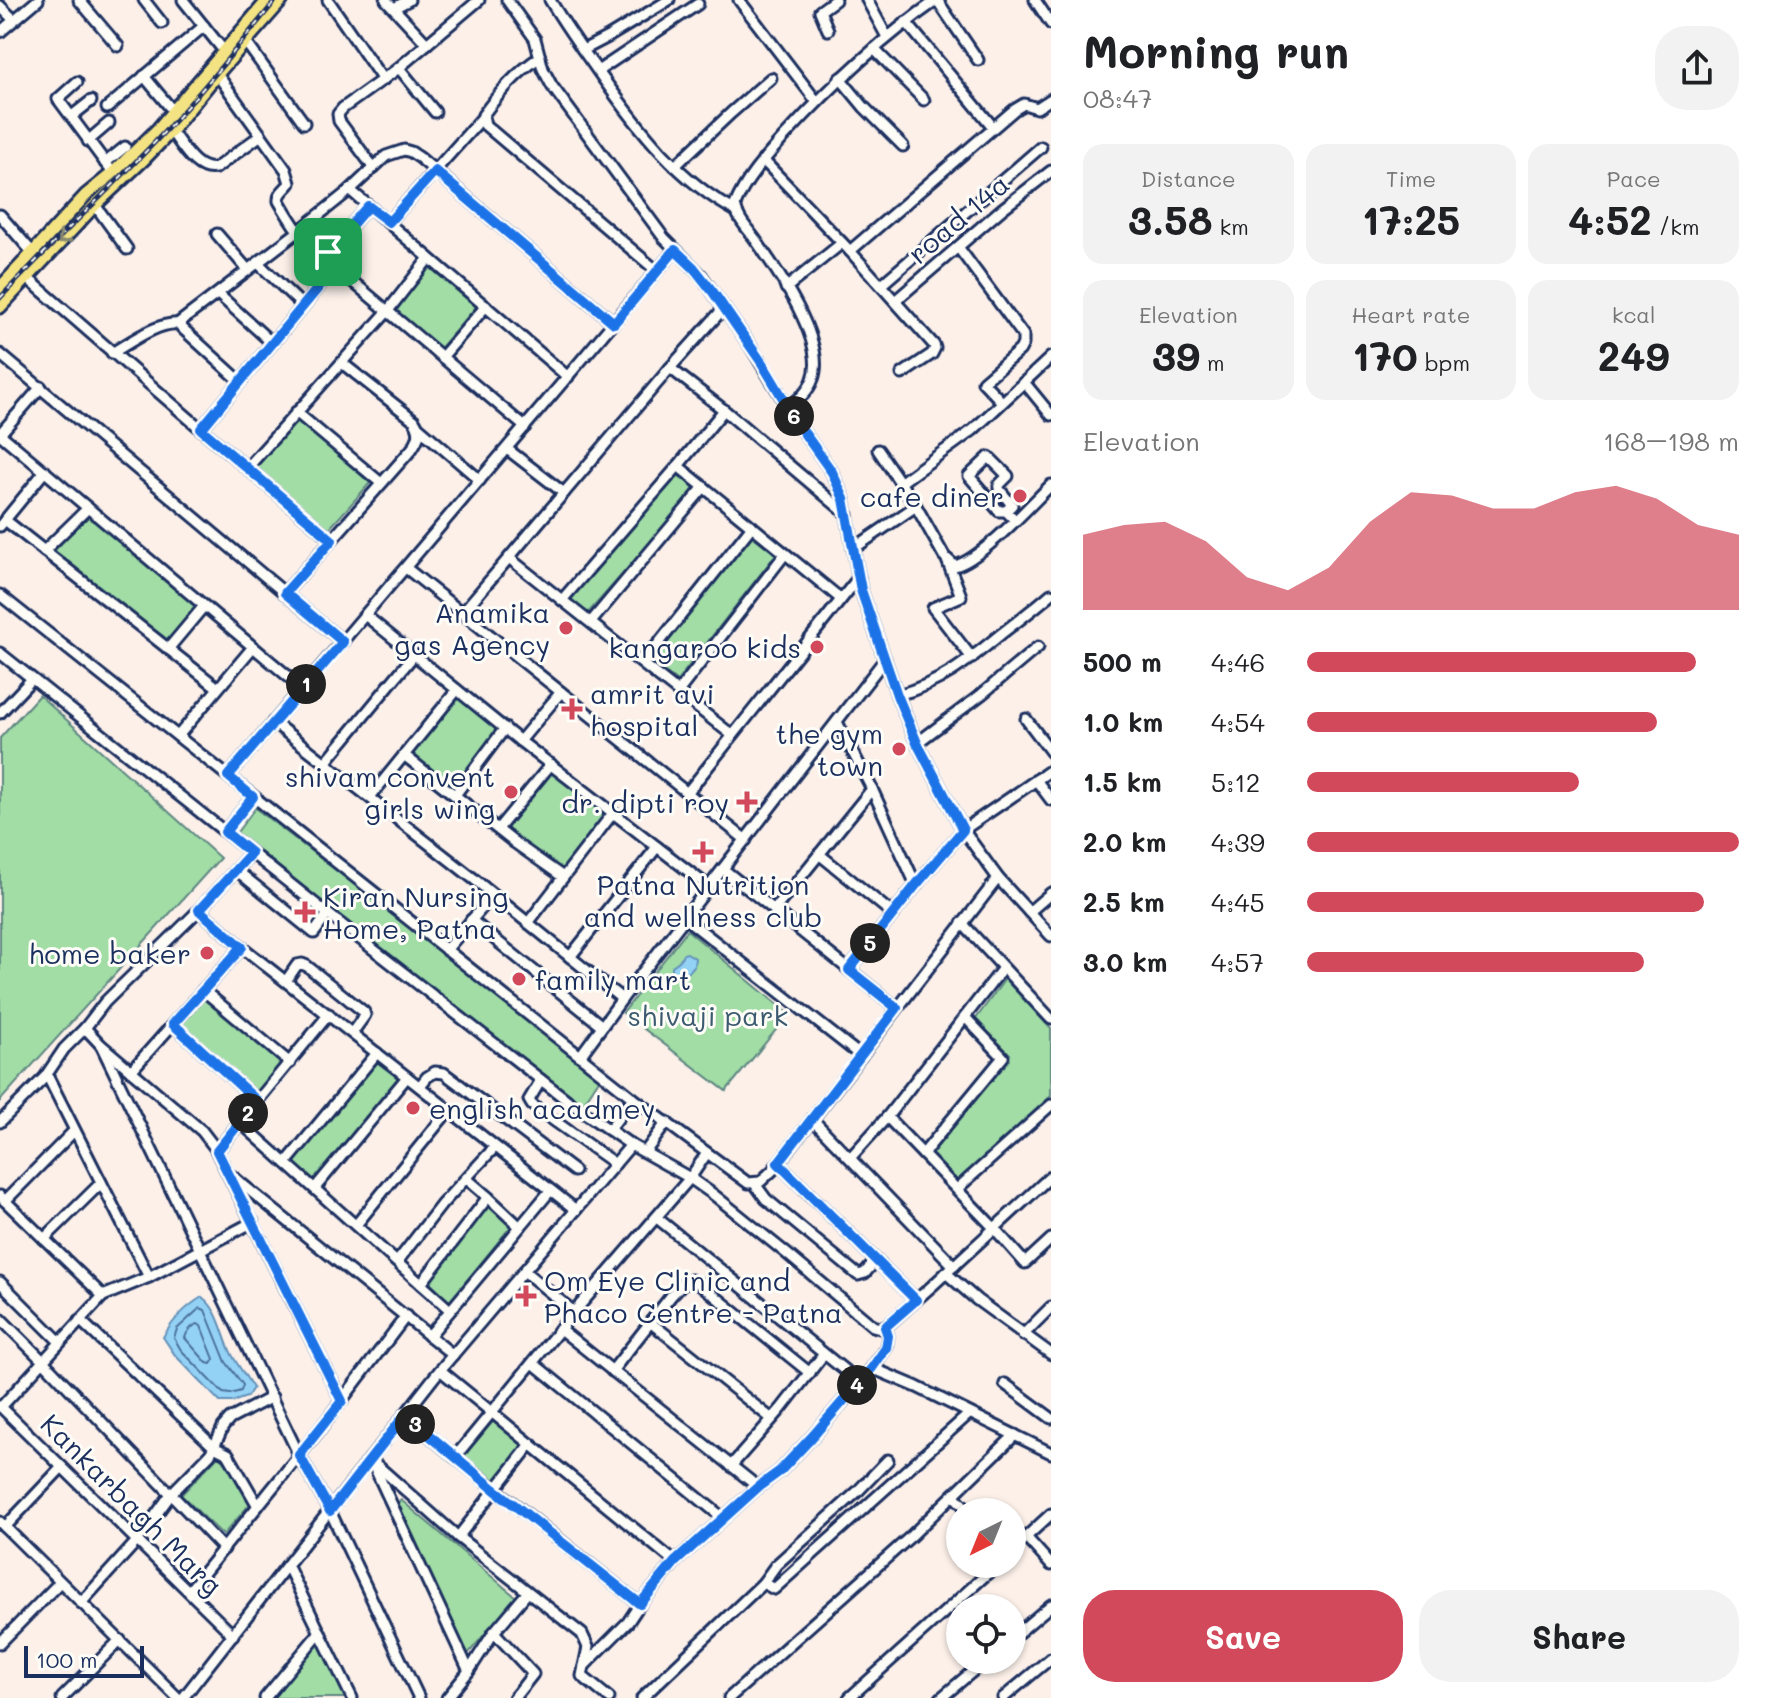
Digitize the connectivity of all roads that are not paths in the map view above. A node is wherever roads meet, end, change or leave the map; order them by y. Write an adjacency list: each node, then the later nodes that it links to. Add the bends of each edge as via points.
1 (38, 0): 22 (street)
2 (79, 0): 32 (street)
3 (144, 0): 24 (street)
4 (184, 0): 26 (street)
5 (268, 0): 35 (main road)
6 (282, 0): 30 (main road)
7 (328, 0): 44 (street)
8 (386, 0): 21 (street)
9 (409, 0): 21 (street)
10 (479, 0): 31 (street)
11 (507, 0): 36 (street, via 535,39)
12 (550, 0): 34 (street)
13 (669, 0): 34 (street)
14 (739, 0): 50 (street)
15 (835, 0): 27 (street, via 820,11)
16 (867, 0): 29 (street)
17 (937, 0): 23 (street); 37 (street)
18 (1035, 0): 25 (street)
19 (698, 4): 39 (street)
20 (0, 6): 22 (street)
21 (394, 8): 31 (street)
22 (14, 20): 28 (street)
23 (906, 22): 29 (street); 58 (street)
24 (162, 23)
25 (1051, 24)
26 (204, 26): 35 (street); 41 (street)
27 (828, 30)
28 (0, 32)
29 (887, 37): 33 (street)
30 (245, 41): 35 (main road); 57 (street)
31 (427, 44): 38 (street)
32 (118, 46)
33 (874, 49): 43 (street); 47 (street)
34 (583, 50): 39 (street)
35 (227, 55): 40 (main road); 49 (main road)
36 (540, 57): 55 (street, via 512,78); 82 (street, via 546,78)
37 (978, 60)
38 (399, 68): 44 (street); 53 (street)
39 (598, 71): 66 (street)
40 (217, 74): 49 (main road); 60 (street)
41 (144, 76): 51 (street); 52 (street)
42 (771, 78): 66 (street)
43 (840, 78): 50 (street); 62 (street)
44 (383, 80): 67 (street, via 338,117)
45 (77, 82): 54 (street, via 58,98)
46 (1051, 99): 58 (street, via 1037,108 1021,105)
47 (924, 100)
48 (91, 101): 54 (street)
49 (187, 102): 52 (main road); 59 (main road)
50 (817, 102): 65 (street)
51 (107, 108)
52 (173, 111): 68 (main road)
53 (435, 112)
54 (72, 116): 61 (street)
55 (482, 118): 69 (street); 90 (street)
56 (109, 123): 61 (street)
57 (304, 123)
58 (993, 127): 83 (street)
59 (171, 131): 60 (street, via 200,167 210,170); 72 (main road)
60 (261, 135): 77 (street, via 289,175 290,183 278,197)
61 (88, 141): 68 (street)
62 (903, 146)
63 (125, 147): 68 (street)
64 (1041, 147): 92 (street)
65 (763, 160): 74 (street, via 741,192); 79 (street)
66 (675, 166): 74 (street, via 702,191)
67 (373, 167): 69 (street, via 404,150); 71 (street)
68 (109, 168): 84 (main road)
69 (435, 171): 76 (street); 102 (street)
70 (1051, 171): 80 (street, road 14a)
71 (350, 190): 73 (street); 77 (street)
72 (95, 205): 81 (street); 91 (main road, one-way to 91)
73 (368, 206): 76 (street); 85 (street)
74 (736, 211): 94 (street)
75 (0, 215): 84 (street)
76 (389, 222): 86 (street)
77 (299, 231): 85 (street); 87 (street)
78 (217, 234): 89 (street)
79 (842, 243): 83 (street); 94 (street)
80 (958, 247): 96 (street, road 14a); 116 (street, via 1023,335 1020,350 983,382)
81 (127, 249)
82 (675, 250): 90 (street); 100 (street)
83 (850, 251): 92 (street)
84 (32, 252): 88 (main road)
85 (328, 256): 97 (street, via 323,279); 101 (street)
86 (429, 258): 98 (street); 101 (street)
87 (258, 263): 89 (street); 97 (street)
88 (17, 269): 91 (street); 93 (main road)
89 (248, 270): 95 (street)
90 (657, 271): 102 (street)
91 (27, 278): 99 (main road); 105 (street)
92 (881, 285): 96 (street)
93 (0, 288)
94 (786, 288): 117 (street, via 809,331 816,369 812,383)
95 (218, 294): 103 (street); 104 (street)
96 (895, 301): 111 (street, via 935,348)
97 (303, 306): 104 (street)
98 (486, 306): 107 (street); 112 (street)
99 (0, 307)
100 (724, 308): 110 (street); 117 (street)
101 (387, 312): 107 (street); 109 (street)
102 (614, 323): 112 (street)
103 (179, 324): 105 (street, via 161,327); 113 (street)
104 (272, 343): 113 (street)
105 (112, 353): 123 (street)
106 (0, 354): 115 (street)
107 (442, 357): 122 (street)
108 (1051, 357): 114 (street)
109 (342, 363): 119 (street); 121 (street)
110 (670, 368): 118 (street); 134 (street)
111 (902, 374)
112 (568, 377): 122 (street)
113 (240, 381): 123 (street)
114 (1024, 382): 116 (street); 120 (street)
115 (41, 387): 128 (street, via 0,434); 150 (street)
116 (1002, 402): 131 (street)
117 (789, 407): 138 (street, via 832,472)
118 (724, 410): 126 (street); 138 (street)
119 (296, 412): 127 (street); 130 (street)
120 (1051, 415)
121 (418, 427): 129 (street); 130 (street, via 417,441)
122 (525, 427): 124 (street)
123 (201, 429): 127 (street)
124 (507, 449): 129 (street); 134 (street)
125 (878, 450): 131 (street)
126 (678, 466): 133 (street); 154 (street)
127 (247, 468): 142 (street)
128 (45, 471): 136 (street); 140 (street)
129 (480, 480): 148 (street)
130 (381, 483): 142 (street)
131 (900, 483): 135 (street)
132 (1051, 485): 139 (street)
133 (704, 487): 141 (street); 158 (street)
134 (564, 493): 146 (street)
135 (916, 506): 143 (street); 147 (street)
136 (88, 508): 144 (street); 155 (street)
137 (1006, 511): 137 (street, via 999,511 969,476 989,457 1008,476 999,485 1012,505); 139 (street)
138 (848, 515): 143 (street)
139 (1015, 520): 147 (street, via 967,561 955,566)
140 (2, 523): 144 (street)
141 (752, 526): 145 (street); 167 (street)
142 (332, 540): 150 (street)
143 (853, 549): 149 (street)
144 (44, 551): 162 (street)
145 (785, 554): 153 (street); 173 (street)
146 (509, 558): 154 (street); 156 (street)
147 (947, 560): 165 (street, via 961,596 933,608)
148 (406, 568): 156 (street); 157 (street)
149 (859, 577): 153 (street); 166 (street)
150 (285, 593): 159 (street)
151 (1051, 594): 165 (street)
152 (0, 595): 181 (street)
153 (841, 599): 180 (street)
154 (562, 600): 158 (street)
155 (204, 606): 160 (street); 162 (street)
156 (462, 613): 172 (street)
157 (365, 615): 159 (street); 164 (street)
158 (591, 622): 167 (street)
159 (343, 642): 170 (street)
160 (253, 647): 169 (street); 170 (street)
161 (1038, 647): 183 (street)
162 (168, 649): 169 (street)
163 (0, 653): 168 (street)
164 (414, 655): 171 (street); 186 (street)
165 (972, 658): 174 (street, via 933,683)
166 (885, 659): 174 (street); 178 (street)
167 (643, 663): 173 (street)
168 (32, 679): 175 (street); 200 (street)
169 (218, 688): 181 (street)
170 (302, 688): 177 (street)
171 (457, 690): 179 (street); 185 (street)
172 (561, 692): 182 (street); 192 (street)
173 (678, 692): 180 (street)
174 (897, 695): 183 (street)
175 (0, 713)
176 (1026, 719): 184 (street)
177 (273, 722): 186 (street); 189 (street)
178 (837, 722): 191 (street); 201 (street)
179 (505, 728): 182 (street); 193 (street)
180 (732, 735): 192 (street)
181 (178, 736): 189 (street)
182 (520, 741): 187 (street)
183 (917, 743): 199 (street)
184 (1051, 752)
185 (404, 755): 193 (street); 195 (street)
186 (325, 763): 195 (street)
187 (551, 764): 197 (street); 198 (street)
188 (1051, 770): 190 (street)
189 (228, 776): 194 (street)
190 (1036, 780): 196 (street); 199 (street)
191 (872, 789): 204 (street); 209 (street)
192 (687, 793): 201 (street)
193 (455, 795): 198 (street)
194 (253, 797): 200 (street); 224 (street)
195 (370, 797): 212 (street)
196 (1051, 800)
197 (613, 813): 202 (street); 207 (street)
198 (498, 829): 207 (street)
199 (963, 830): 208 (street); 209 (street)
200 (225, 832): 203 (street)
201 (746, 840): 205 (street)
202 (657, 847): 210 (street); 225 (street)
203 (251, 853): 206 (street); 216 (street)
204 (819, 854): 214 (street); 217 (street)
205 (723, 869): 210 (street); 214 (street)
206 (236, 870): 213 (street); 216 (street, via 314,933)
207 (563, 877): 220 (street)
208 (998, 878): 215 (street); 221 (street)
209 (916, 885): 217 (street)
210 (709, 887): 218 (street)
211 (1051, 893): 215 (street)
212 (493, 895): 219 (street); 220 (street)
213 (199, 910): 223 (street); 237 (street)
214 (774, 910): 227 (street)
215 (1029, 912): 222 (street)
216 (328, 914): 247 (street)
217 (893, 914): 227 (street)
218 (685, 918): 230 (street); 242 (street)
219 (471, 920): 224 (street); 236 (street)
220 (528, 923): 225 (street)
221 (962, 923): 226 (street); 231 (street)
222 (1051, 936)
223 (242, 947): 228 (street); 229 (street)
224 (446, 950): 241 (street)
225 (570, 957): 230 (street)
226 (1003, 968): 233 (street); 234 (street)
227 (849, 970): 231 (street)
228 (286, 981): 232 (street); 238 (street, via 297,965 307,966 364,1012)
229 (203, 990): 235 (street); 243 (street)
230 (622, 999): 236 (street)
231 (897, 1008): 242 (street)
232 (329, 1014): 238 (street); 243 (street)
233 (965, 1017): 253 (street); 265 (street, via 1003,1057)
234 (1051, 1019)
235 (173, 1024): 244 (street); 250 (street)
236 (602, 1026): 241 (street)
237 (85, 1028): 239 (street); 245 (street)
238 (352, 1033): 240 (street)
239 (101, 1045): 244 (street); 290 (street)
240 (377, 1053): 246 (street); 267 (street)
241 (581, 1055): 249 (street)
242 (861, 1056): 254 (street)
243 (290, 1063): 250 (street)
244 (131, 1071): 262 (street, via 202,1131)
245 (47, 1075): 255 (street); 259 (street)
246 (407, 1077): 248 (street); 277 (street)
247 (541, 1080): 258 (street); 269 (street, via 529,1100 532,1105)
248 (420, 1086): 252 (street); 270 (street, via 435,1072 444,1073)
249 (633, 1098): 257 (street); 258 (street)
250 (257, 1101): 256 (street)
251 (1051, 1105): 278 (street)
252 (449, 1110): 261 (street); 285 (street)
253 (887, 1117): 265 (street); 266 (street)
254 (812, 1119): 266 (street); 268 (street)
255 (0, 1122)
256 (240, 1122): 262 (street); 267 (street)
257 (667, 1122): 263 (street); 264 (street)
258 (609, 1130): 260 (street)
259 (74, 1131): 275 (street); 281 (street)
260 (631, 1145): 263 (street); 269 (street)
261 (495, 1147): 274 (street); 279 (street)
262 (217, 1151): 271 (street)
263 (645, 1152): 273 (street)
264 (707, 1153): 273 (street); 276 (street)
265 (923, 1154): 278 (street)
266 (850, 1158): 293 (street)
267 (286, 1163): 277 (street)
268 (778, 1163): 276 (street); 291 (street)
269 (615, 1164): 282 (street)
270 (574, 1171)
271 (229, 1173): 284 (street); 303 (street)
272 (1051, 1176): 287 (street)
273 (690, 1178): 283 (street); 307 (street, via 873,1326)
274 (467, 1179): 280 (street); 292 (street)
275 (101, 1183): 288 (street); 295 (street)
276 (755, 1184): 291 (street, via 858,1275)
277 (315, 1188): 285 (street)
278 (957, 1189): 287 (street)
279 (550, 1191): 282 (street); 286 (street)
280 (488, 1197): 286 (street); 297 (street)
281 (2, 1199): 288 (street)
282 (576, 1210): 294 (street)
283 (657, 1218): 302 (street); 312 (street)
284 (253, 1222): 290 (street); 324 (street)
285 (356, 1225): 292 (street)
286 (520, 1227): 301 (street)
287 (995, 1229): 289 (street, via 1025,1263); 293 (street)
288 (44, 1239): 298 (street)
289 (1051, 1239)
290 (200, 1251): 295 (street); 323 (street)
291 (876, 1260): 299 (street)
292 (397, 1262): 297 (street)
293 (950, 1269): 299 (street); 309 (street, via 977,1300)
294 (524, 1271): 302 (street); 314 (street)
295 (149, 1277): 298 (street)
296 (0, 1282): 311 (street)
297 (421, 1284): 301 (street)
298 (103, 1296): 305 (street)
299 (916, 1300): 307 (street)
300 (1051, 1307): 309 (street)
301 (450, 1310): 310 (street)
302 (574, 1312): 308 (street)
303 (406, 1316): 310 (street); 324 (street)
304 (0, 1318): 315 (street)
305 (80, 1320): 311 (street); 333 (street)
306 (650, 1322): 319 (street); 320 (street, via 682,1284 695,1281); 330 (street)
307 (885, 1327): 317 (street, via 889,1341)
308 (560, 1329): 316 (street); 319 (street)
309 (1023, 1335): 313 (street)
310 (429, 1336): 314 (street)
311 (60, 1342): 315 (street)
312 (824, 1354): 320 (street); 321 (street)
313 (1051, 1354)
314 (453, 1355): 318 (street)
315 (43, 1361): 325 (street); 343 (street)
316 (533, 1363): 326 (street); 348 (street)
317 (872, 1368): 321 (street); 327 (street)
318 (440, 1370): 326 (street); 328 (street)
319 (612, 1371): 339 (street)
320 (810, 1373): 330 (street)
321 (859, 1382): 341 (street, via 780,1471)
322 (1005, 1384): 329 (street)
323 (272, 1397): 333 (street, via 230,1419); 335 (street)
324 (342, 1401): 335 (street)
325 (1, 1406): 340 (street, Kankarbagh Marg)
326 (492, 1412): 332 (street); 336 (street)
327 (969, 1414): 331 (street); 359 (street, via 774,1589)
328 (405, 1415): 336 (street); 337 (street)
329 (1051, 1418)
330 (772, 1419): 339 (street)
331 (1015, 1435): 334 (street); 344 (street)
332 (531, 1444): 342 (street); 354 (street)
333 (214, 1447): 343 (street); 345 (street, via 228,1454)
334 (1051, 1453)
335 (299, 1455): 345 (street); 346 (street)
336 (455, 1457): 342 (street)
337 (370, 1459): 346 (street); 350 (street); 373 (street)
338 (888, 1460): 359 (street)
339 (731, 1466): 341 (street)
340 (62, 1467): 349 (street); 352 (street, Kankarbagh Marg)
341 (758, 1487): 348 (street)
342 (494, 1489): 350 (street); 363 (street)
343 (171, 1494): 352 (street); 353 (street)
344 (954, 1496): 384 (street)
345 (258, 1506): 353 (street)
346 (330, 1511): 355 (street); 379 (street)
347 (1051, 1514): 351 (street)
348 (723, 1518): 354 (street)
349 (2, 1525): 358 (street)
350 (458, 1537): 361 (street)
351 (1026, 1537): 356 (street)
352 (137, 1541): 360 (street, Kankarbagh Marg); 362 (street)
353 (224, 1549): 360 (street)
354 (675, 1562): 363 (street)
355 (287, 1565): 366 (street); 368 (street)
356 (1051, 1565)
357 (982, 1578): 385 (street)
358 (60, 1582): 362 (street); 369 (street)
359 (763, 1583): 383 (street)
360 (189, 1591): 368 (street, Kankarbagh Marg)
361 (527, 1593): 367 (street); 372 (street, via 582,1634 588,1647)
362 (81, 1603): 370 (street)
363 (640, 1604): 372 (street)
364 (1051, 1605): 365 (street)
365 (1026, 1626)
366 (320, 1632): 377 (street); 378 (street)
367 (494, 1632): 373 (street); 381 (street, via 533,1674)
368 (233, 1635): 376 (street)
369 (1, 1640)
370 (120, 1640): 375 (street); 376 (street)
371 (1051, 1658): 387 (street)
372 (582, 1668): 382 (street, via 582,1676)
373 (469, 1671): 380 (street)
374 (969, 1674): 386 (street)
375 (62, 1698)
376 (181, 1698)
377 (265, 1698)
378 (352, 1698)
379 (419, 1698)
380 (447, 1698)
381 (514, 1698)
382 (609, 1698)
383 (642, 1698)
384 (729, 1698)
385 (849, 1698)
386 (941, 1698)
387 (1003, 1698)

